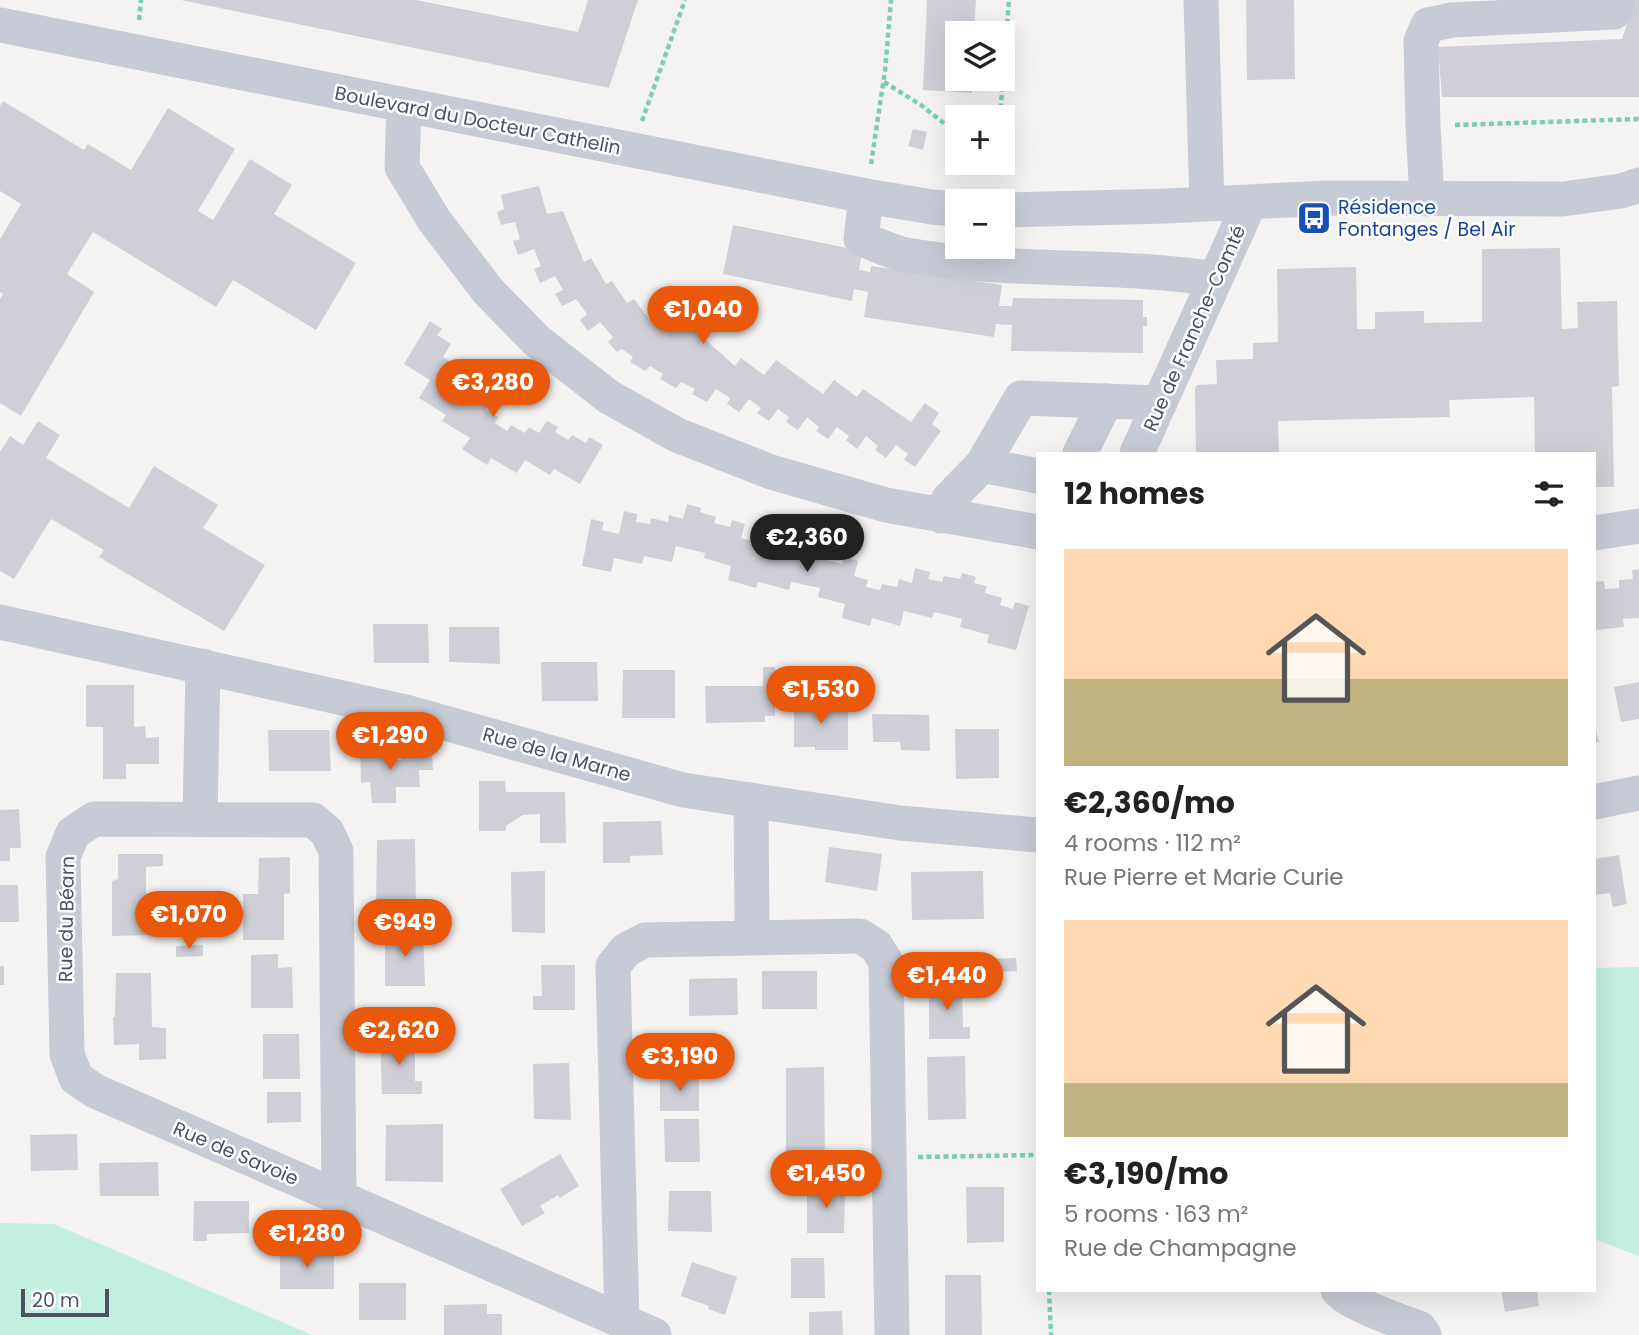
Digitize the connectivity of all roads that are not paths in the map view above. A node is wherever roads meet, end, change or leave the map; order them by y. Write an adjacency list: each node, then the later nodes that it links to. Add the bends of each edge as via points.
1 (1201, 0): 9 (street)
2 (1618, 0): 7 (street, via 1614,12 1428,25 1421,41)
3 (22, 18): 4 (street, Boulevard du Docteur Cathelin)
4 (404, 105): 6 (street, Boulevard du Docteur Cathelin); 19 (street, via 402,167 434,220 488,291 537,341 609,397 677,436 771,472)
5 (1639, 185): 7 (street, via 1563,199)
6 (866, 196): 10 (street, Boulevard du Docteur Cathelin); 12 (street, via 861,239 904,255)
7 (1427, 199): 8 (street)
8 (1250, 202): 9 (street); 12 (street, Rue de Franche-Comté)
9 (1207, 204): 11 (street)
10 (945, 208)
11 (1015, 210)
12 (1215, 279): 14 (street, Rue de Franche-Comté)
13 (1105, 401): 14 (street); 15 (street); 17 (street, via 1021,398)
14 (1160, 403): 16 (street, Rue de Franche-Comté)
15 (1080, 452)
16 (1138, 452)
17 (982, 465): 18 (street); 19 (street, via 949,499)
18 (1036, 476)
19 (941, 516): 21 (street)
20 (1639, 526): 22 (street)
21 (1036, 532)
22 (1596, 533)
23 (0, 622): 24 (street, Rue de la Marne)
24 (203, 666): 26 (street, Rue de la Marne, via 406,712 683,790); 28 (street)
25 (1639, 793): 27 (street)
26 (751, 800): 29 (street, Rue de la Marne, via 900,823); 30 (street)
27 (1596, 802)
28 (200, 819): 31 (street, Rue du Béarn, via 94,819 72,833 63,857); 32 (street, Rue du Béarn, via 313,820 327,832 335,851)
29 (1036, 835)
30 (752, 938): 34 (street, via 645,940 626,950 614,966); 36 (street, via 860,936 876,946 886,962)
31 (66, 1054): 32 (street, Rue de Savoie, via 76,1078 94,1091)
32 (340, 1198): 34 (street, Rue de Savoie)
33 (1340, 1292): 37 (street, via 1419,1328)
34 (622, 1321): 35 (street, Rue de Savoie)
35 (654, 1335)
36 (892, 1335)
37 (1424, 1335)

